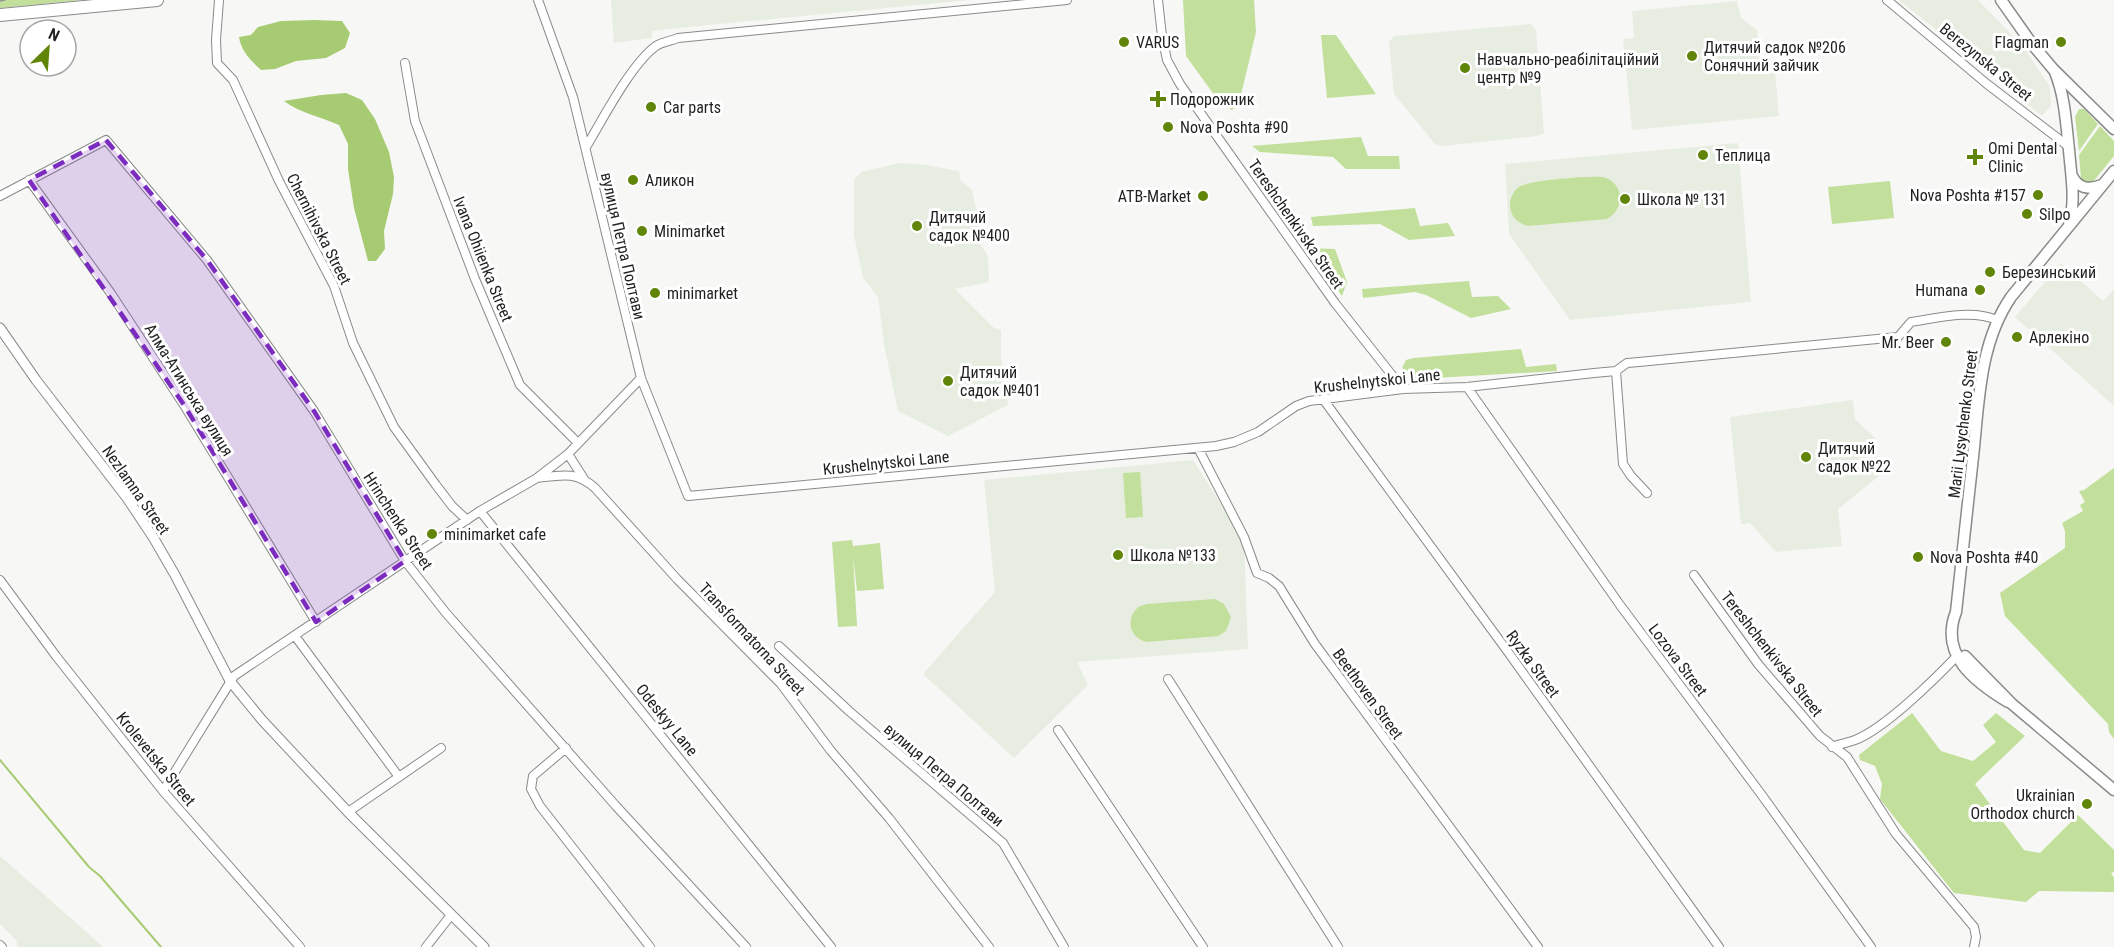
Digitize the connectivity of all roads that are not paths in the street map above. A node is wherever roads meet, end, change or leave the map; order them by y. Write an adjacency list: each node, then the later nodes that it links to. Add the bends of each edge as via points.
1 (157, 0): 8 (highway)
2 (219, 0): 37 (street, Chernihivska Street, via 217,63 232,80 334,286 353,343 394,427)
3 (538, 0): 15 (street, вулиця Петра Полтави, via 573,97)
4 (1067, 0): 15 (street, via 668,41 644,57)
5 (1158, 0): 27 (street, Tereshchenkivska Street, via 1167,60 1180,84 1335,303)
6 (1887, 0): 14 (street, Berezynska Street)
7 (2001, 0): 10 (main road, Berezynska Street)
8 (0, 15)
9 (405, 63): 29 (street, Ivana Ohiienka Street, via 415,121 520,385)
10 (2054, 69): 11 (main road, Berezynska Street); 12 (main road, Berezynska Street)
11 (2088, 103): 12 (main road, via 2073,109); 13 (main road, Berezynska Street)
12 (2067, 123): 14 (main road)
13 (2114, 129)
14 (2068, 146): 17 (main road)
15 (586, 147): 25 (street, вулиця Петра Полтави)
16 (2114, 171): 19 (main road, Marii Lysychenko Street)
17 (2072, 176): 19 (main road, via 2084,188); 21 (main road, via 2073,204)
18 (29, 180): 20 (street); 38 (street, Hrinchenka Street, via 106,140 214,269 314,411); 42 (street, Алма-Атинська вулиця, via 110,292 184,405)
19 (2103, 185): 21 (main road, Marii Lysychenko Street)
20 (0, 196)
21 (2068, 228): 22 (main road, Marii Lysychenko Street)
22 (1997, 320): 24 (street, Krushelnytskoi Lane, via 1987,315 1924,320 1911,322 1898,337 1627,363); 41 (main road, Marii Lysychenko Street, via 1983,369)
23 (0, 327): 47 (street, Nezlamna Street, via 153,537)
24 (1616, 371): 26 (street, Krushelnytskoi Lane); 34 (street, via 1623,464)
25 (641, 378): 29 (street); 35 (street, вулиця Петра Полтави)
26 (1467, 387): 27 (street, Krushelnytskoi Lane); 70 (street, Lozova Street, via 1620,606)
27 (1403, 389): 28 (street, Krushelnytskoi Lane)
28 (1323, 399): 30 (street, Krushelnytskoi Lane, via 1296,406 1258,432 1234,442); 69 (street, Ryzka Street)
29 (578, 443): 31 (street)
30 (1198, 448): 35 (street, Krushelnytskoi Lane); 68 (street, Beethoven Street, via 1244,537 1257,573 1279,586 1315,644)
31 (568, 454): 32 (street); 33 (street, Transformatorna Street)
32 (537, 478): 33 (street); 36 (street)
33 (584, 478): 64 (street, Transformatorna Street, via 781,684)
34 (1647, 493)
35 (688, 496)
36 (480, 511): 37 (street); 63 (street, Odeskyy Lane)
37 (467, 520): 38 (street)
38 (405, 561): 42 (street); 52 (street, Hrinchenka Street)
39 (1694, 574): 50 (street, Tereshchenkivska Street, via 1758,664 1820,736)
40 (0, 580): 55 (street, Krolevetska Street)
41 (1956, 612): 45 (main road, Marii Lysychenko Street, via 1951,633); 48 (main road, Marii Lysychenko Street, via 1962,652)
42 (316, 622): 43 (street)
43 (295, 636): 47 (street); 53 (street)
44 (779, 646): 65 (street, вулиця Петра Полтави, via 1003,843)
45 (1957, 656): 48 (main road, Marii Lysychenko Street, via 1980,683); 50 (street, via 1880,724 1857,740)
46 (1168, 678): 67 (street)
47 (230, 681): 55 (street); 56 (street, Nezlamna Street)
48 (2008, 702): 54 (main road, Marii Lysychenko Street)
49 (1058, 730): 66 (street)
50 (1835, 746): 71 (street, Tereshchenkivska Street, via 1847,757 1896,834 1974,927)
51 (441, 748): 53 (street)
52 (566, 748): 61 (street, via 533,776 531,789 540,806); 62 (street, Hrinchenka Street)
53 (399, 777): 56 (street)
54 (2114, 790)
55 (163, 791): 58 (street, Krolevetska Street)
56 (348, 812): 57 (street, Nezlamna Street)
57 (451, 915): 59 (street); 60 (street, Nezlamna Street)
58 (300, 947)
59 (426, 947)
60 (484, 947)
61 (650, 947)
62 (746, 947)
63 (831, 947)
64 (988, 947)
65 (1064, 947)
66 (1203, 947)
67 (1338, 947)
68 (1538, 947)
69 (1719, 947)
70 (1871, 947)
71 (1974, 947)

